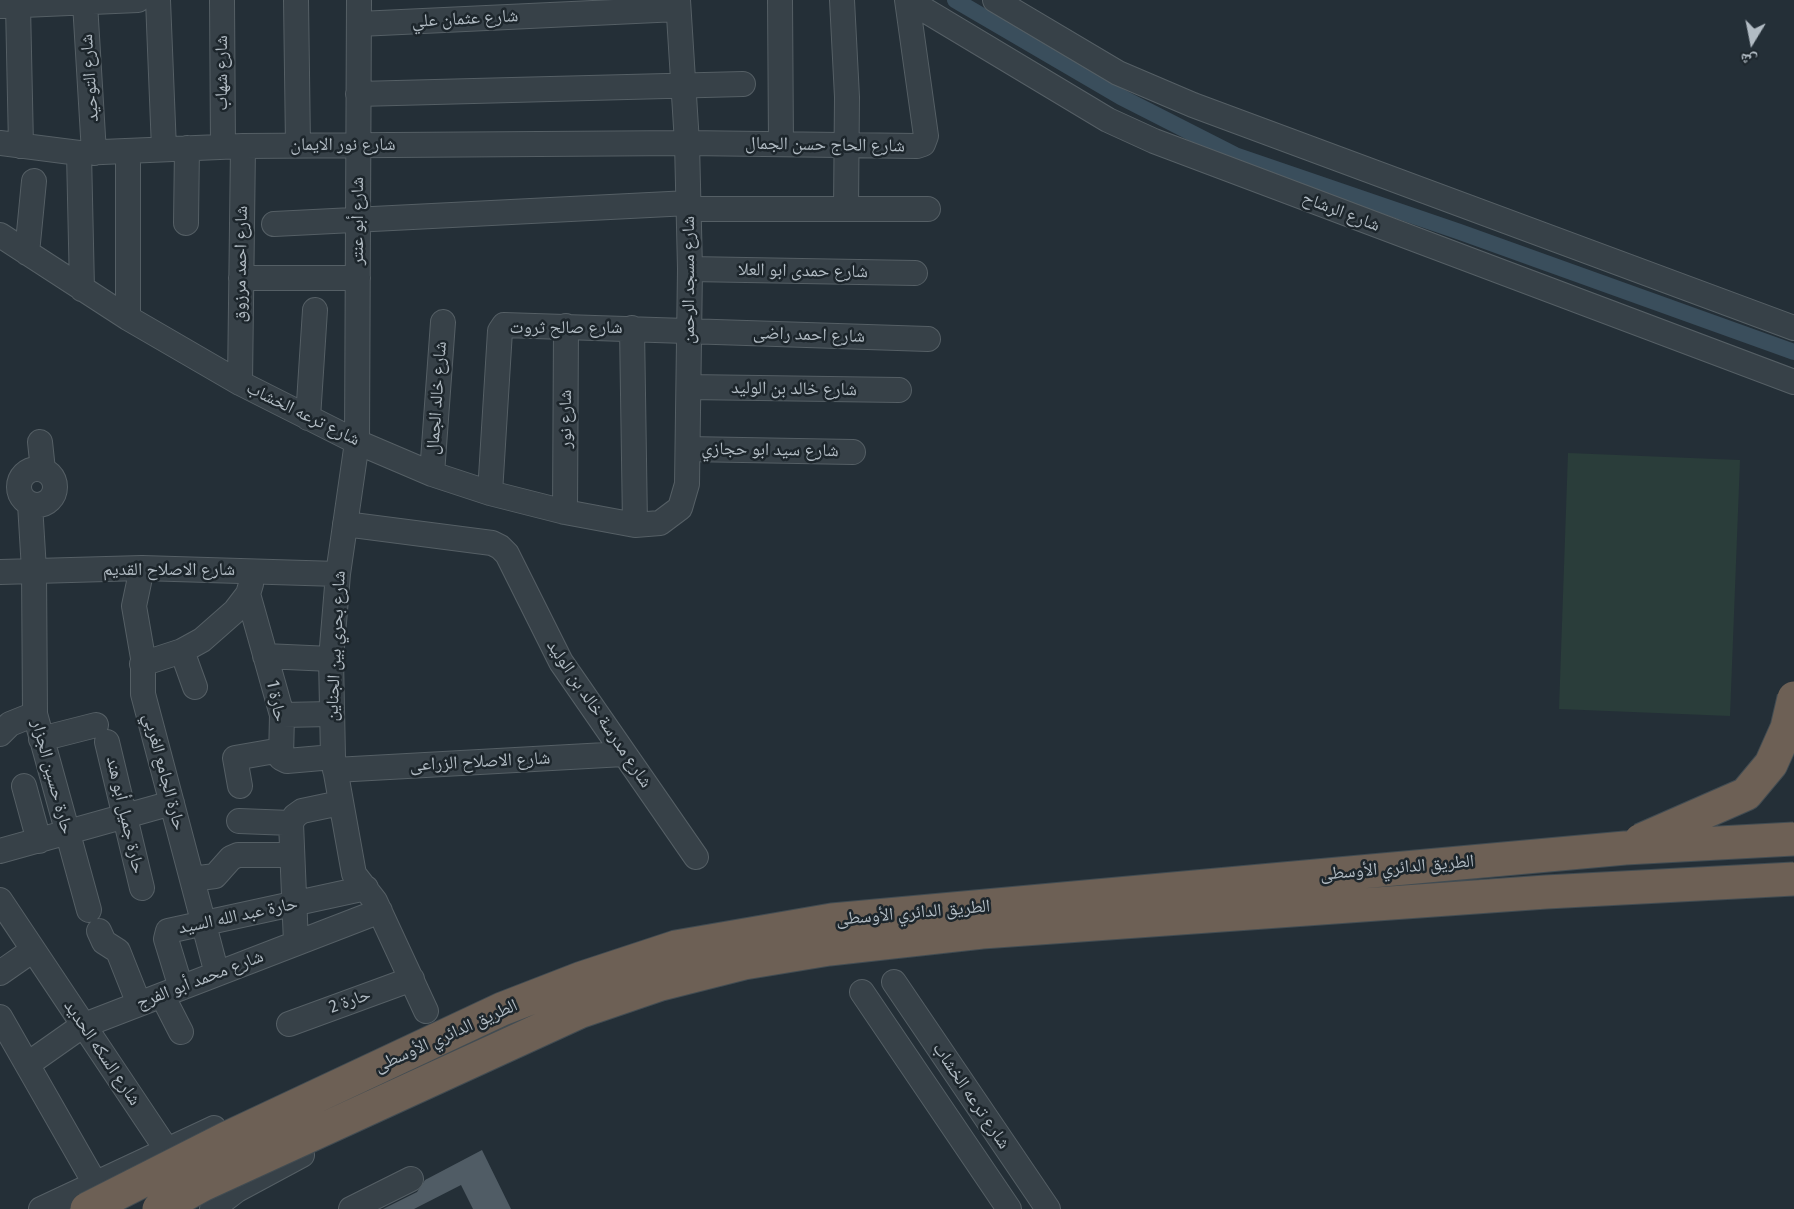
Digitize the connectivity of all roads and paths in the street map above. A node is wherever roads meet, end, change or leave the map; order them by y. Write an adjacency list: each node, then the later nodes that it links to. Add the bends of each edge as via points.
1 (138, 0): 10 (street)
2 (158, 0): 24 (street)
3 (222, 0): 23 (street, شارع شهاب)
4 (296, 0): 20 (street)
5 (359, 0): 13 (street, شارع أبو عنتر)
6 (780, 0): 19 (street)
7 (842, 0): 22 (street)
8 (908, 0): 22 (street, شارع الحاج حسن الجمال, via 926,139 917,146); 49 (street, شارع الرشاح, via 1108,120 1154,141)
9 (994, 0): 46 (street, via 1118,74 1193,105)
10 (76, 2): 11 (street); 26 (street, شارع التوحيد)
11 (9, 5): 18 (street)
12 (678, 5): 13 (street, شارع عثمان علي); 15 (street, شارع مسجد الرحمن)
13 (359, 24): 16 (street, شارع أبو عنتر)
14 (743, 84): 15 (street)
15 (683, 85): 16 (street); 17 (street, شارع مسجد الرحمن)
16 (358, 94): 21 (street, شارع أبو عنتر)
17 (687, 143): 19 (street, شارع الحاج حسن الجمال); 21 (street, شارع نور الايمان); 28 (street, شارع مسجد الرحمن)
18 (10, 144): 26 (street, شارع نور الايمان)
19 (781, 144): 22 (street, شارع الحاج حسن الجمال)
20 (298, 145): 21 (street, شارع نور الايمان); 23 (street, شارع نور الايمان)
21 (358, 145): 31 (street, شارع أبو عنتر)
22 (846, 145): 29 (street)
23 (233, 146): 24 (street, شارع نور الايمان); 38 (street, شارع احمد مرزوق)
24 (176, 149): 25 (street, شارع نور الايمان); 32 (street)
25 (128, 151): 26 (street, شارع نور الايمان); 42 (street)
26 (86, 153): 40 (street, شارع التوحيد)
27 (34, 182): 35 (street)
28 (689, 206): 29 (street); 31 (street); 36 (street, شارع مسجد الرحمن)
29 (846, 209): 30 (street)
30 (928, 209)
31 (358, 219): 33 (street); 39 (street, شارع أبو عنتر)
32 (186, 223)
33 (274, 224)
34 (0, 235): 35 (street, شارع ترعه الخشاب)
35 (27, 253): 40 (street, شارع ترعه الخشاب)
36 (690, 269): 37 (street, شارع حمدى ابو العلا); 47 (street, شارع مسجد الرحمن)
37 (915, 273)
38 (241, 278): 39 (street); 50 (street, شارع احمد مرزوق)
39 (358, 278): 55 (street, شارع أبو عنتر)
40 (82, 289): 42 (street, شارع ترعه الخشاب)
41 (315, 310): 53 (street)
42 (128, 318): 50 (street, شارع ترعه الخشاب)
43 (442, 322): 59 (street, شارع خالد الجمال)
44 (566, 326): 45 (street, شارع صالح ثروت); 61 (street, شارع صالح ثروت, via 507,324 501,329); 63 (street, شارع نور)
45 (632, 328): 47 (street, شارع صالح ثروت); 65 (street)
46 (1794, 328)
47 (690, 330): 48 (street, شارع احمد راضى); 51 (street, شارع مسجد الرحمن)
48 (928, 339)
49 (1794, 382)
50 (240, 383): 53 (street, شارع ترعه الخشاب)
51 (689, 387): 52 (street, شارع خالد بن الوليد); 56 (street, شارع مسجد الرحمن)
52 (899, 390)
53 (308, 418): 55 (street, شارع ترعه الخشاب)
54 (40, 442): 58 (street)
55 (357, 442): 59 (street, شارع ترعه الخشاب); 64 (street, شارع بحري بين الجناين)
56 (688, 448): 57 (street, شارع سيد ابو حجازي); 65 (street, شارع مسجد الرحمن, via 687,484 680,508 660,524)
57 (853, 452)
58 (43, 470): 60 (street, via 30,470); 62 (street, via 53,478 53,496 43,504)
59 (432, 474): 61 (street, شارع ترعه الخشاب)
60 (9, 481): 62 (street)
61 (490, 493): 63 (street, شارع ترعه الخشاب)
62 (30, 504): 67 (street, حارة حسين الجزار)
63 (565, 513): 65 (street, شارع ترعه الخشاب)
64 (345, 524): 70 (street, شارع بحري بين الجناين); 84 (street, شارع مدرسة خالد بن الوليد, via 500,547 561,662)
65 (635, 525)
66 (142, 568): 67 (street, شارع الاصلاح القديم); 68 (street, شارع الاصلاح القديم); 75 (street, حارة الجامع الغربي, via 134,606)
67 (34, 570): 69 (street, شارع الاصلاح القديم); 78 (street, حارة حسين الجزار)
68 (256, 570): 70 (street, شارع الاصلاح القديم); 71 (street)
69 (0, 572)
70 (338, 574): 74 (street, شارع بحري بين الجناين)
71 (248, 594): 72 (street, via 219,627); 73 (street, حارة 1)
72 (182, 651): 75 (street); 76 (street)
73 (265, 656): 74 (street); 80 (street, حارة 1)
74 (331, 659): 79 (street, شارع بحري بين الجناين)
75 (142, 664): 88 (street, حارة الجامع الغربي, via 144,694)
76 (195, 687)
77 (1794, 698): 97 (highway, bridge, via 1787,728 1771,764 1746,794)
78 (35, 714): 81 (street, via 10,724); 82 (street, حارة حسين الجزار)
79 (331, 714): 80 (street); 85 (street, شارع بحري بين الجناين)
80 (282, 715): 83 (street, حارة 1)
81 (0, 734)
82 (41, 739): 90 (street, حارة جميل أبو هند, via 102,733); 94 (street, حارة حسين الجزار)
83 (281, 750): 85 (street, via 280,758 285,761); 87 (street, via 235,758)
84 (624, 754): 85 (street, شارع الاصلاح الزراعى); 100 (street, شارع مدرسة خالد بن الوليد)
85 (334, 764): 89 (street, شارع بحري بين الجناين)
86 (24, 786): 96 (street)
87 (240, 786)
88 (172, 803): 90 (street); 102 (street, حارة الجامع الغربي)
89 (340, 803): 92 (street, via 302,811); 106 (street, شارع بحري بين الجناين, via 354,874)
90 (125, 818): 94 (street); 105 (street, حارة جميل أبو هند)
91 (238, 821): 92 (street)
92 (291, 823): 99 (street)
93 (1794, 825): 101 (street, via 1646,831)
94 (68, 834): 96 (street); 109 (street, حارة حسين الجزار)
95 (1794, 839): 97 (highway, الطريق الدائري الأوسطى, bridge)
96 (39, 841): 98 (street)
97 (1625, 848): 135 (highway, الطريق الدائري الأوسطى, bridge, via 832,920 676,947 502,1009)
98 (0, 851)
99 (292, 855): 102 (street, via 238,855 219,874); 108 (street)
100 (696, 857)
101 (1217, 872): 112 (street); 116 (street, via 830,908 736,924)
102 (192, 879): 111 (street, حارة الجامع الغربي)
103 (1794, 879): 138 (highway, الطريق الدائري الأوسطى, bridge, via 1546,892 982,932 744,963 661,984 579,1012 202,1185)
104 (1794, 885): 112 (street)
105 (142, 888)
106 (366, 888): 108 (street, حارة عبد الله السيد); 110 (street, شارع بحري بين الجناين)
107 (0, 900): 115 (street, شارع السكه الحديد)
108 (294, 904): 111 (street, حارة عبد الله السيد); 114 (street)
109 (89, 910)
110 (380, 911): 114 (street, شارع محمد أبو الفرج); 119 (street, شارع بحري بين الجناين)
111 (203, 923): 118 (street, حارة الجامع الغربي); 121 (street, حارة عبد الله السيد, via 167,933)
112 (1223, 924): 123 (street, via 840,959 746,975)
113 (99, 931): 124 (street, via 104,942 118,951)
114 (296, 943): 118 (street, شارع محمد أبو الفرج)
115 (33, 951): 117 (street); 128 (street, شارع السكه الحديد)
116 (628, 951): 123 (street); 131 (street, via 457,1017)
117 (0, 973)
118 (217, 974): 121 (street, شارع محمد أبو الفرج)
119 (412, 979): 125 (street, شارع بحري بين الجناين); 127 (street, حارة 2)
120 (894, 982): 143 (street, شارع ترعه الخشاب)
121 (172, 991): 124 (street, شارع محمد أبو الفرج); 129 (street)
122 (862, 992): 142 (street, شارع ترعه الخشاب)
123 (650, 1002): 134 (street, via 545,1039 393,1106)
124 (139, 1004): 128 (street, شارع محمد أبو الفرج)
125 (426, 1011)
126 (0, 1017): 130 (street)
127 (289, 1024)
128 (82, 1026): 130 (street, شارع محمد أبو الفرج); 132 (street, شارع السكه الحديد)
129 (181, 1032)
130 (28, 1064): 135 (street)
131 (204, 1132): 132 (street); 134 (street)
132 (168, 1149): 135 (street); 139 (street, شارع السكه الحديد)
133 (411, 1179): 141 (street)
134 (237, 1190): 140 (street)
135 (92, 1197): 136 (street); 137 (street)
136 (41, 1209)
137 (110, 1209)
138 (159, 1209)
139 (198, 1209)
140 (212, 1209)
141 (351, 1209)
142 (1009, 1209)
143 (1048, 1209)

